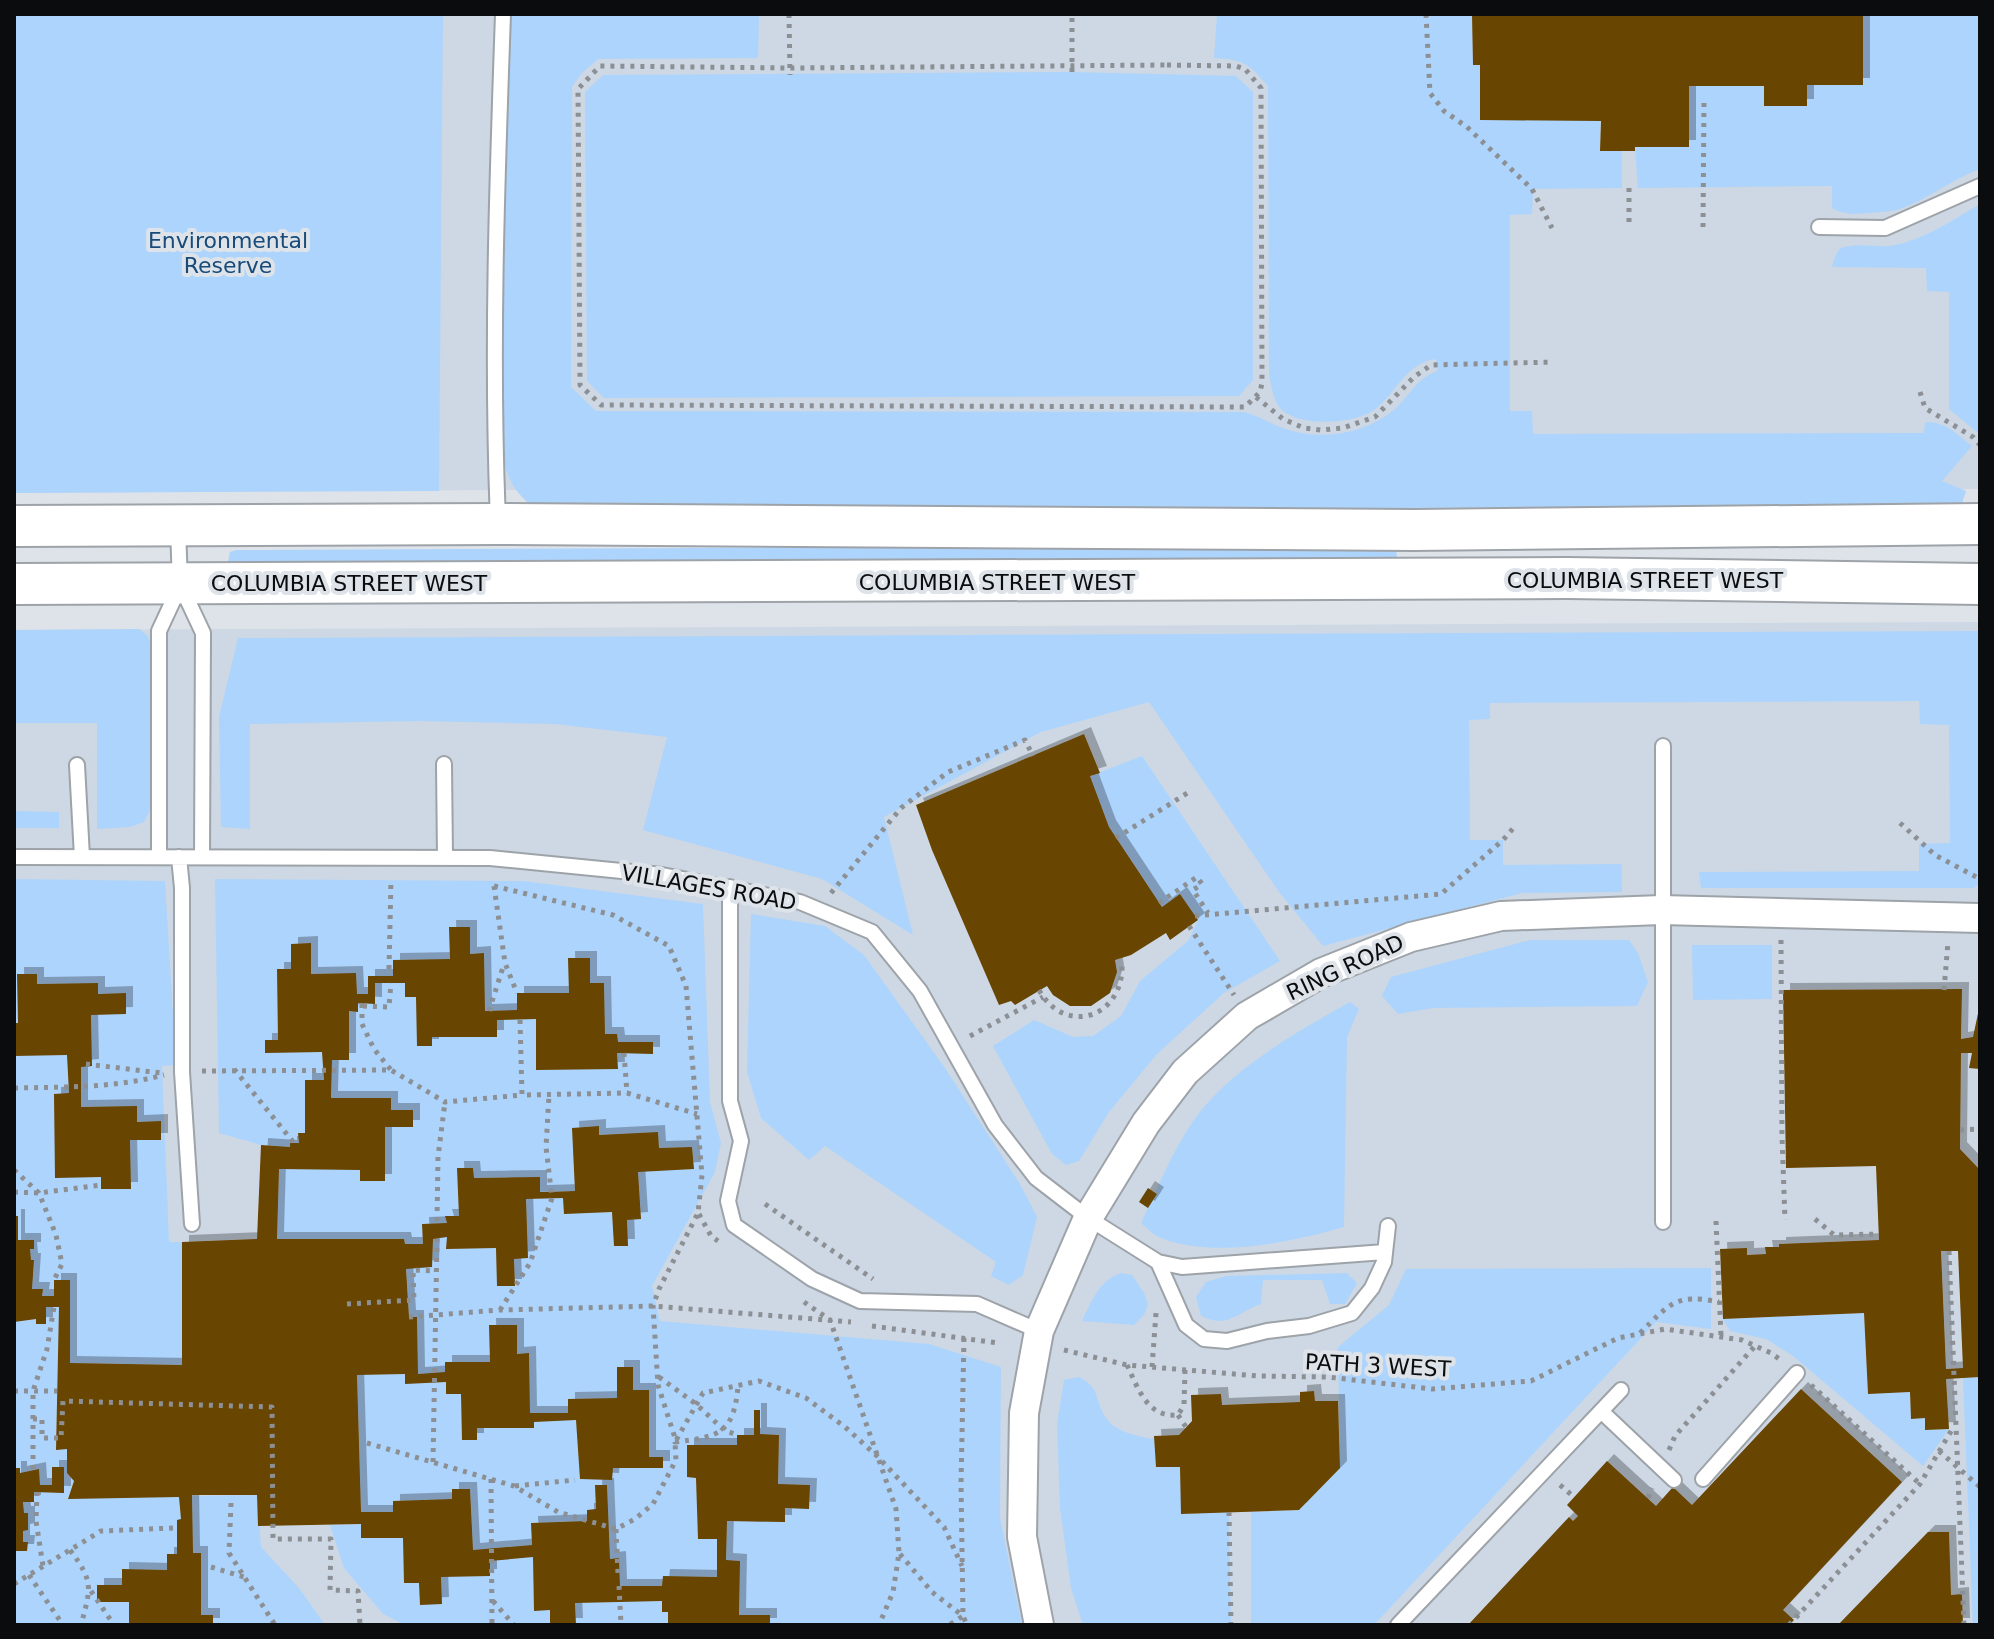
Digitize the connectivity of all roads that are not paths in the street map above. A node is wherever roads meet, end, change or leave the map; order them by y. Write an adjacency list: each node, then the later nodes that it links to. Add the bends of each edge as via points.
1 (503, 14): 4 (lane, via 495,231)
2 (1980, 186): 3 (lane, via 1885,228)
3 (1819, 227)
4 (498, 524): 6 (main road, COLUMBIA STREET WEST); 8 (main road, COLUMBIA STREET WEST)
5 (1980, 524): 8 (main road, COLUMBIA STREET WEST)
6 (178, 525): 7 (main road, COLUMBIA STREET WEST); 10 (lane)
7 (14, 526)
8 (1414, 555): 10 (main road, COLUMBIA STREET WEST); 11 (main road, COLUMBIA STREET WEST, via 1567,578)
9 (14, 584): 10 (main road, COLUMBIA STREET WEST)
10 (180, 584): 17 (lane, via 159,631); 19 (lane, via 203,633)
11 (1980, 584)
12 (1663, 746): 22 (lane)
13 (444, 764): 20 (lane)
14 (77, 765): 16 (lane)
15 (14, 857): 16 (lane, VILLAGES ROAD)
16 (82, 857): 17 (lane, VILLAGES ROAD)
17 (159, 857): 18 (lane, VILLAGES ROAD)
18 (179, 857): 19 (lane, VILLAGES ROAD); 26 (lane, via 182,1072)
19 (202, 857): 20 (lane, VILLAGES ROAD)
20 (445, 858): 21 (lane, VILLAGES ROAD, via 662,875)
21 (730, 887): 24 (lane, VILLAGES ROAD, via 800,902 872,932 920,991 995,1125 1036,1178); 30 (lane, via 730,1101 741,1141 728,1201 734,1225 812,1279 860,1301 977,1304)
22 (1661, 910): 23 (street, RING ROAD); 24 (street, RING ROAD, via 1501,916 1411,937 1321,973 1247,1016 1185,1072 1146,1123); 25 (lane)
23 (1980, 918)
24 (1088, 1218): 29 (lane, VILLAGES ROAD); 30 (street, RING ROAD)
25 (1663, 1222)
26 (192, 1224)
27 (1388, 1226): 28 (lane)
28 (1385, 1252): 29 (lane, via 1182,1267); 29 (lane, via 1372,1288 1352,1313 1227,1341 1204,1339 1186,1325)
29 (1158, 1262)
30 (1039, 1331): 36 (street, RING ROAD, via 1024,1413 1022,1537)
31 (1797, 1373): 34 (lane)
32 (1621, 1390): 33 (lane)
33 (1601, 1411): 35 (lane); 37 (lane)
34 (1703, 1479)
35 (1674, 1480)
36 (1039, 1625)
37 (1398, 1625)

